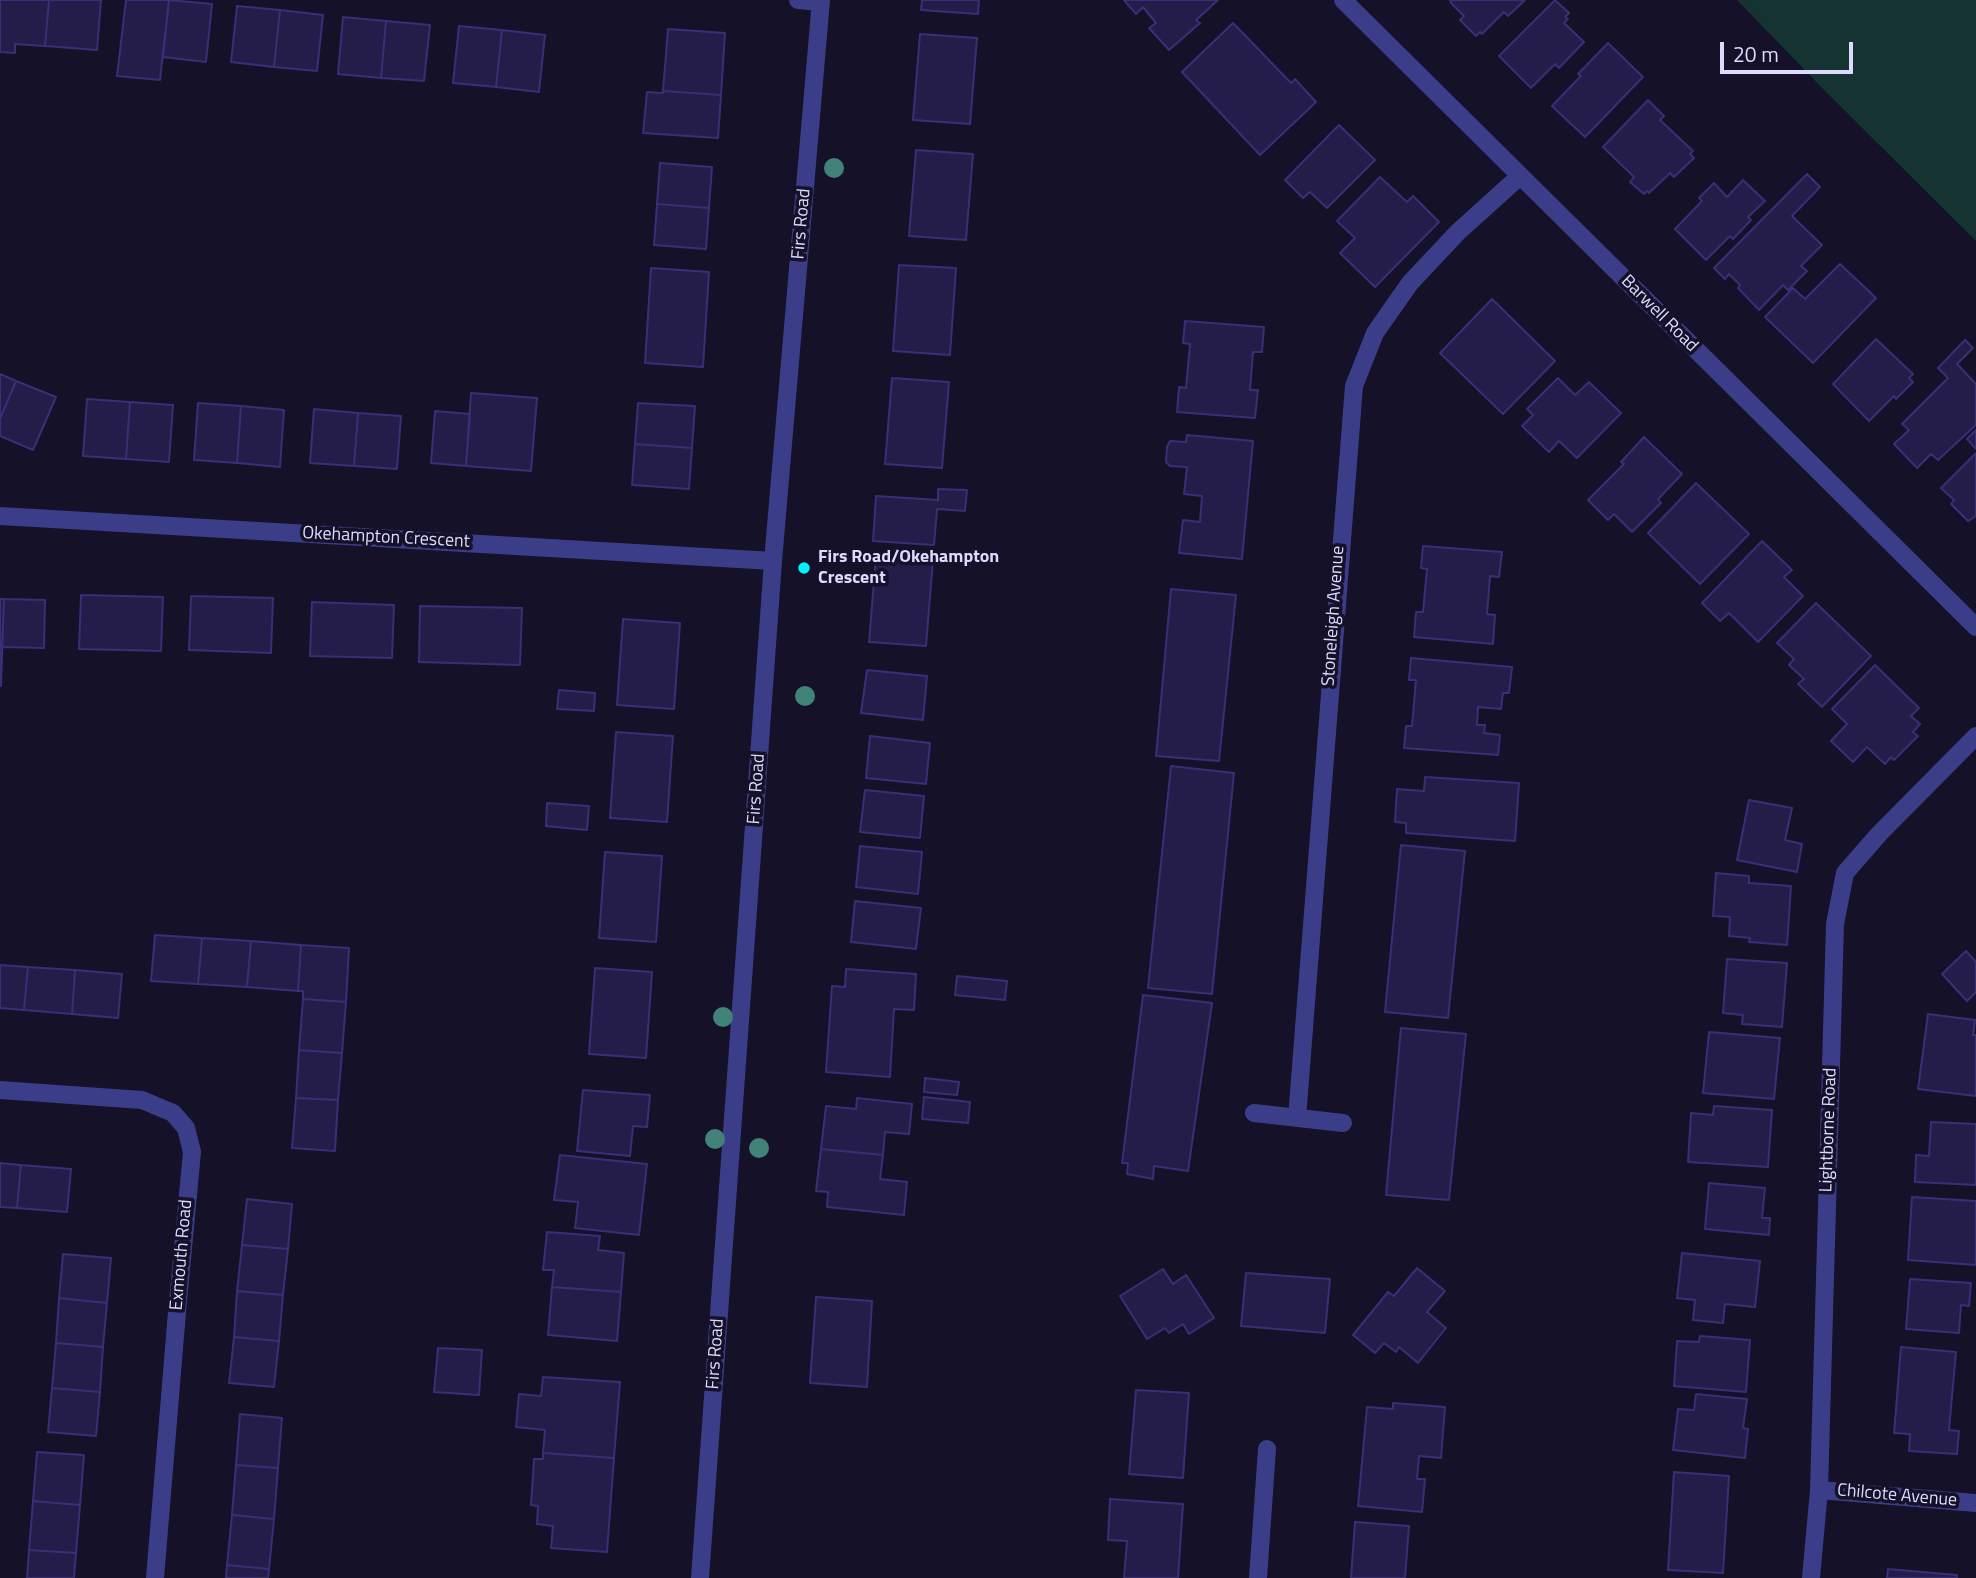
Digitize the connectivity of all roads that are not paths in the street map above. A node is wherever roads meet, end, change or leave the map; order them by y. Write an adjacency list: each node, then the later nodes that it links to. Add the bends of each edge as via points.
1 (798, 0): 3 (street)
2 (1343, 0): 4 (street, Barwell Road)
3 (820, 1): 6 (street, Firs Road)
4 (1520, 176): 7 (street, Barwell Road); 11 (street, Stoneleigh Avenue, via 1410,283 1375,333 1354,386)
5 (0, 516): 6 (street, Okehampton Crescent)
6 (773, 561): 17 (street, Firs Road)
7 (1976, 627)
8 (1976, 736): 14 (street, Lightborne Road, via 1845,873 1835,924)
9 (0, 1090): 16 (street, Exmouth Road, via 142,1100 173,1113 186,1128 192,1152)
10 (1254, 1113): 11 (street)
11 (1297, 1118): 12 (street)
12 (1343, 1124)
13 (1267, 1449): 18 (street)
14 (1819, 1490): 15 (street, Chilcote Avenue); 19 (street, Lightborne Road)
15 (1976, 1503)
16 (155, 1578)
17 (700, 1578)
18 (1258, 1578)
19 (1811, 1578)

